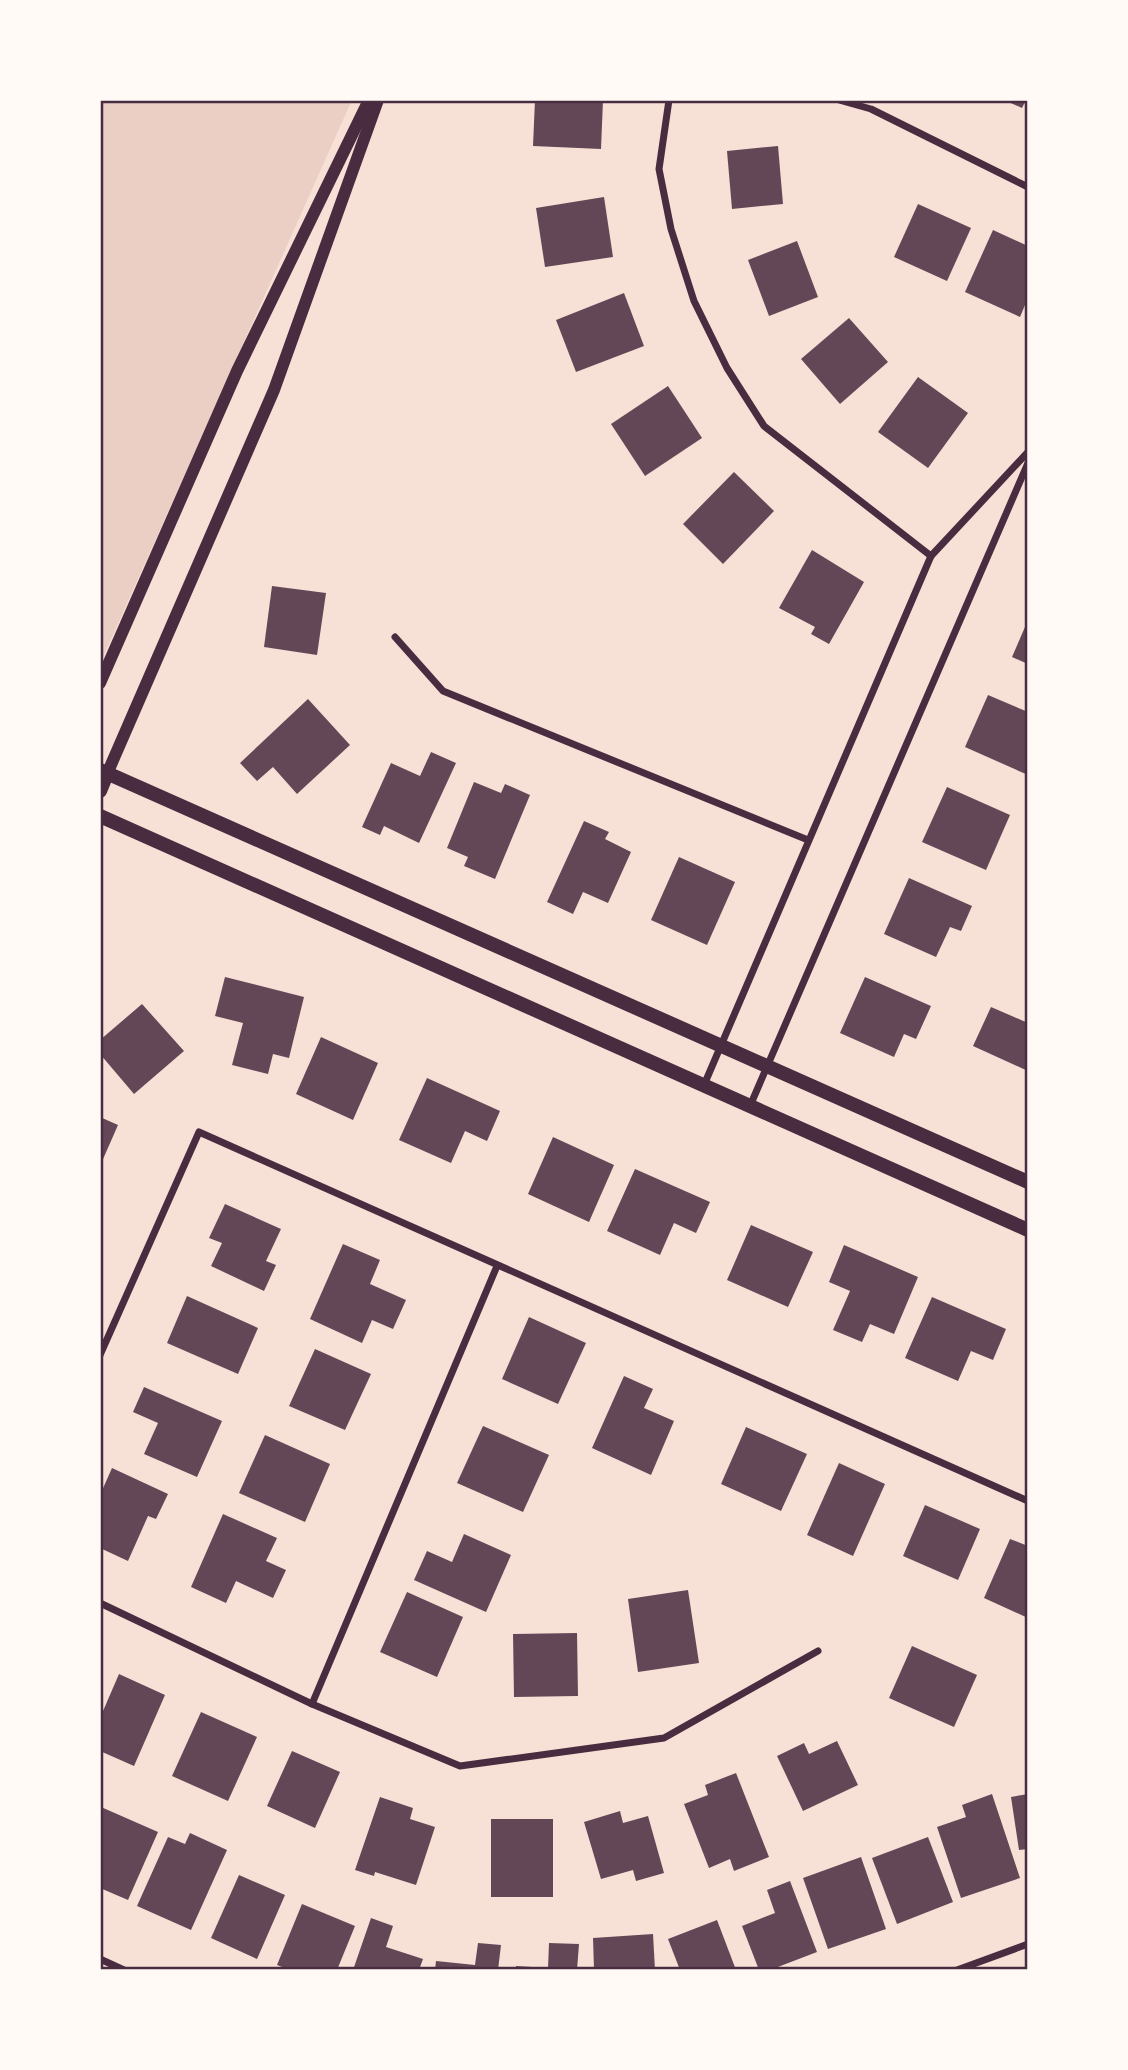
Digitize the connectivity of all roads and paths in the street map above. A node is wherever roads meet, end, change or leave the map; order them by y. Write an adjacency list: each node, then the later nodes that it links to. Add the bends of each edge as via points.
1 (369, 100): 10 (street, via 237,371)
2 (378, 100): 11 (street, via 274,390)
3 (668, 100): 8 (street, via 659,169 671,229 694,301 727,368 764,426)
4 (839, 100): 5 (street, via 871,109)
5 (1028, 187)
6 (1028, 452): 8 (street)
7 (1028, 463): 16 (street)
8 (931, 555): 14 (street)
9 (395, 637): 14 (street, via 443,691)
10 (100, 683)
11 (104, 772): 12 (main road); 15 (main road)
12 (100, 791)
13 (100, 816): 17 (main road)
14 (808, 840): 15 (street)
15 (721, 1045): 16 (main road); 17 (street)
16 (768, 1066): 18 (street); 19 (main road)
17 (704, 1085): 18 (main road)
18 (750, 1106): 20 (main road)
19 (1028, 1182)
20 (1028, 1230)
21 (497, 1266): 22 (street, via 199,1132); 23 (street); 26 (street)
22 (100, 1355)
23 (1028, 1502)
24 (100, 1602): 26 (street)
25 (818, 1651): 26 (street, via 664,1738 460,1766)
26 (312, 1704)
27 (1028, 1944): 30 (street)
28 (100, 1959): 29 (street)
29 (124, 1970)
30 (957, 1970)

